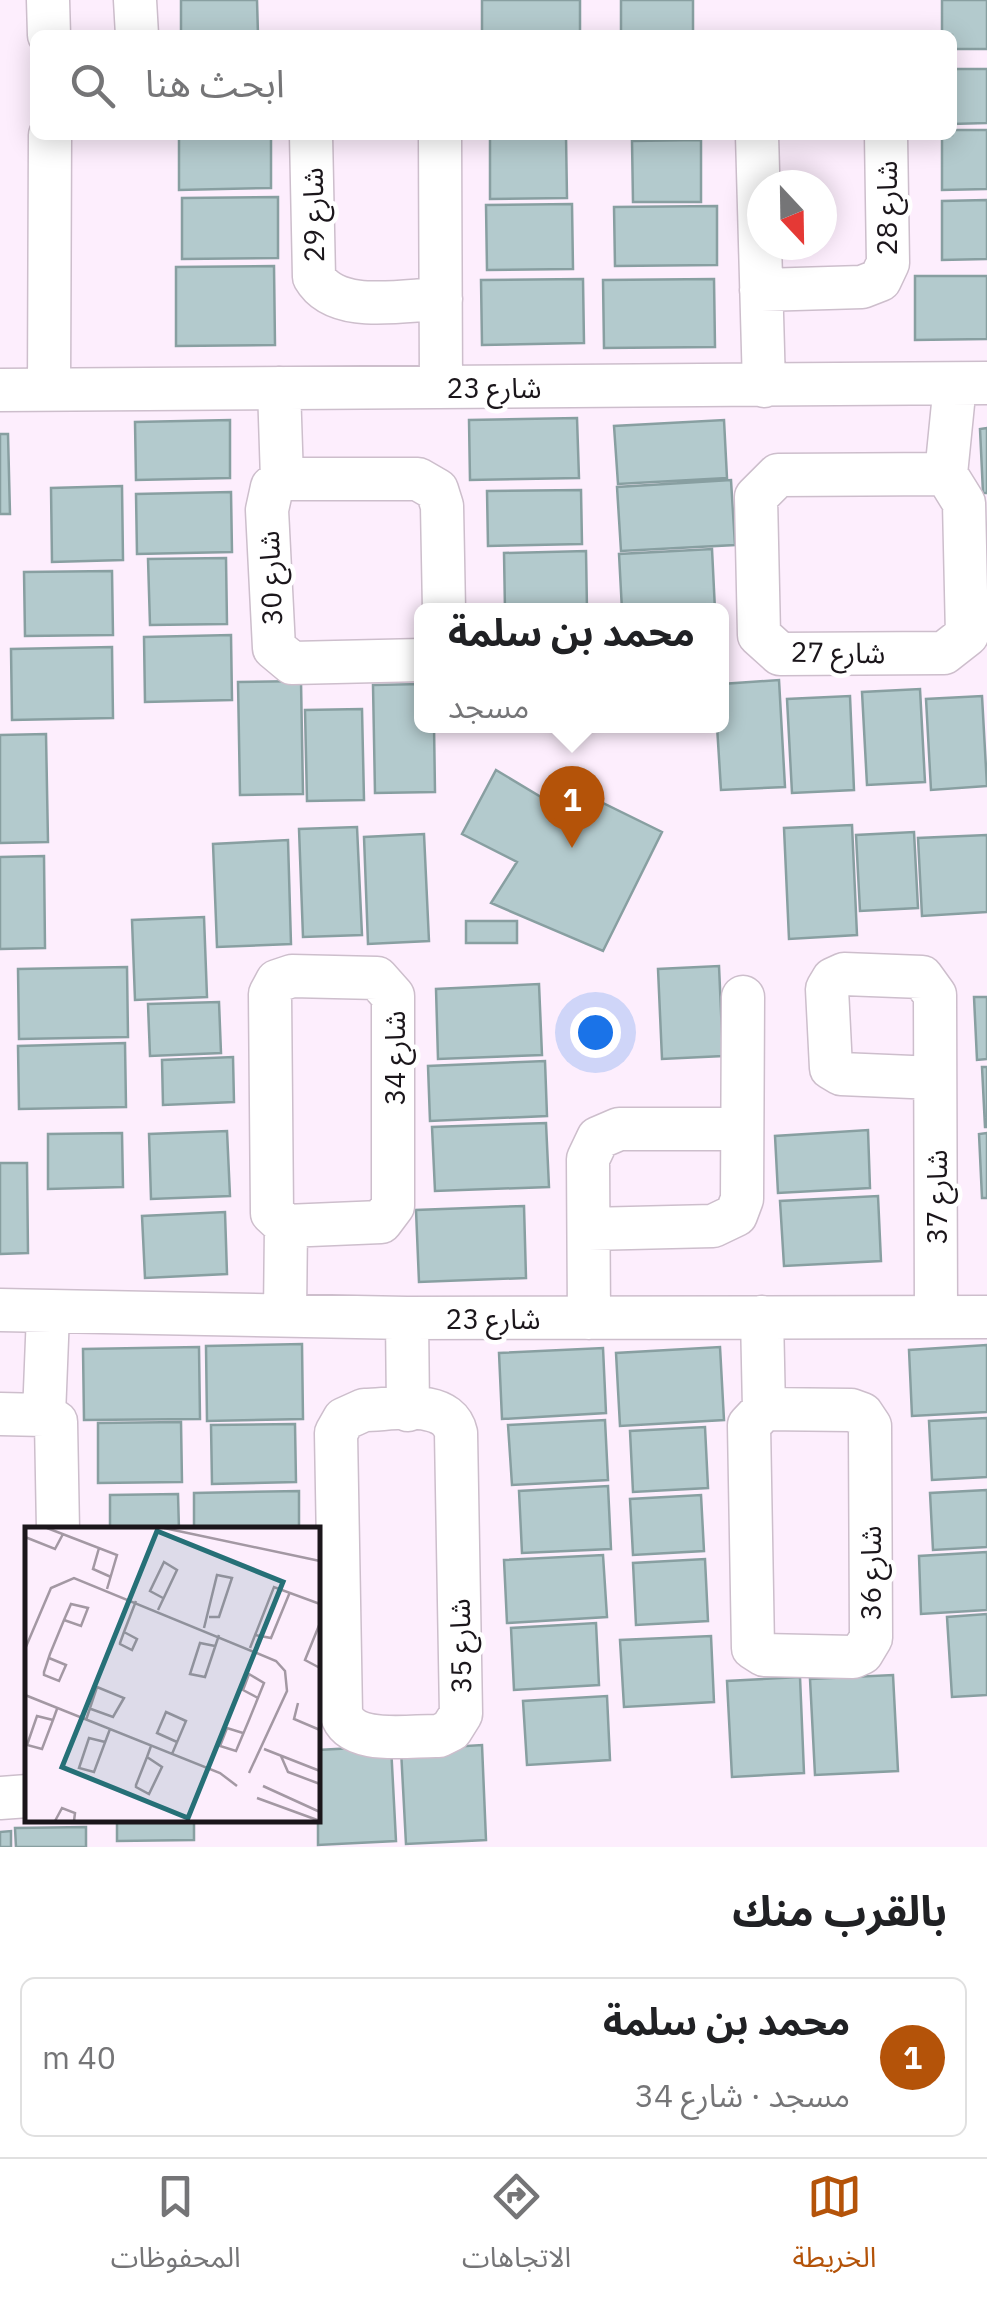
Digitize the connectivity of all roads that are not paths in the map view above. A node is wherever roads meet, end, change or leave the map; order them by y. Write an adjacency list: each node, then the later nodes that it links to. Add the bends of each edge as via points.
1 (48, 0): 3 (street)
2 (135, 0): 4 (street)
3 (49, 30)
4 (137, 30)
5 (50, 140): 16 (street)
6 (311, 140): 11 (street, شارع 29, via 314,277 322,292 343,300)
7 (440, 140): 11 (street)
8 (757, 140): 10 (street)
9 (886, 140): 10 (street, شارع 28, via 888,263 880,280 862,287)
10 (761, 290): 13 (street)
11 (441, 299): 14 (street)
12 (971, 383): 13 (street, شارع 23); 18 (street, شارع 27)
13 (764, 386): 14 (street, شارع 23)
14 (441, 387): 15 (street, شارع 23)
15 (279, 388): 16 (street, شارع 23); 19 (street, شارع 30)
16 (48, 389): 17 (street, شارع 23)
17 (0, 390)
18 (946, 474): 18 (street, شارع 27, via 964,503 967,635 944,653 780,654 759,634 756,497 778,474)
19 (282, 480): 20 (street, via 430,484 442,506); 21 (street, شارع 30, via 272,487 267,510 272,639 279,656 292,663)
20 (444, 603)
21 (414, 660)
22 (743, 997): 24 (street)
23 (935, 1078): 30 (street, شارع 37)
24 (742, 1129): 26 (street, via 742,1199 728,1222); 26 (street, via 604,1134 588,1159)
25 (286, 1226): 25 (street, شارع 34, via 364,1226 392,1211 394,1001 378,978 292,976 270,994 269,1206); 29 (street, شارع 34)
26 (589, 1229): 33 (street)
27 (0, 1310): 28 (street, شارع 23)
28 (48, 1314): 29 (street, شارع 23); 38 (street)
29 (285, 1314): 32 (street, شارع 23)
30 (936, 1316): 31 (street, شارع 23); 34 (street, شارع 23)
31 (987, 1317)
32 (406, 1318): 33 (street, شارع 23); 36 (street)
33 (589, 1318): 34 (street, شارع 23)
34 (762, 1318): 35 (street, شارع 36)
35 (764, 1409): 35 (street, شارع 36, via 749,1426 749,1639 764,1655 853,1657 870,1638 870,1426 851,1410)
36 (408, 1410): 36 (street, شارع 35, via 352,1413 336,1433 341,1713 357,1734 439,1736 461,1714 456,1433 437,1410)
37 (0, 1414): 38 (street)
38 (44, 1415): 39 (street, via 58,1427)
39 (58, 1527)
40 (25, 1796): 41 (street)
41 (0, 1798)

